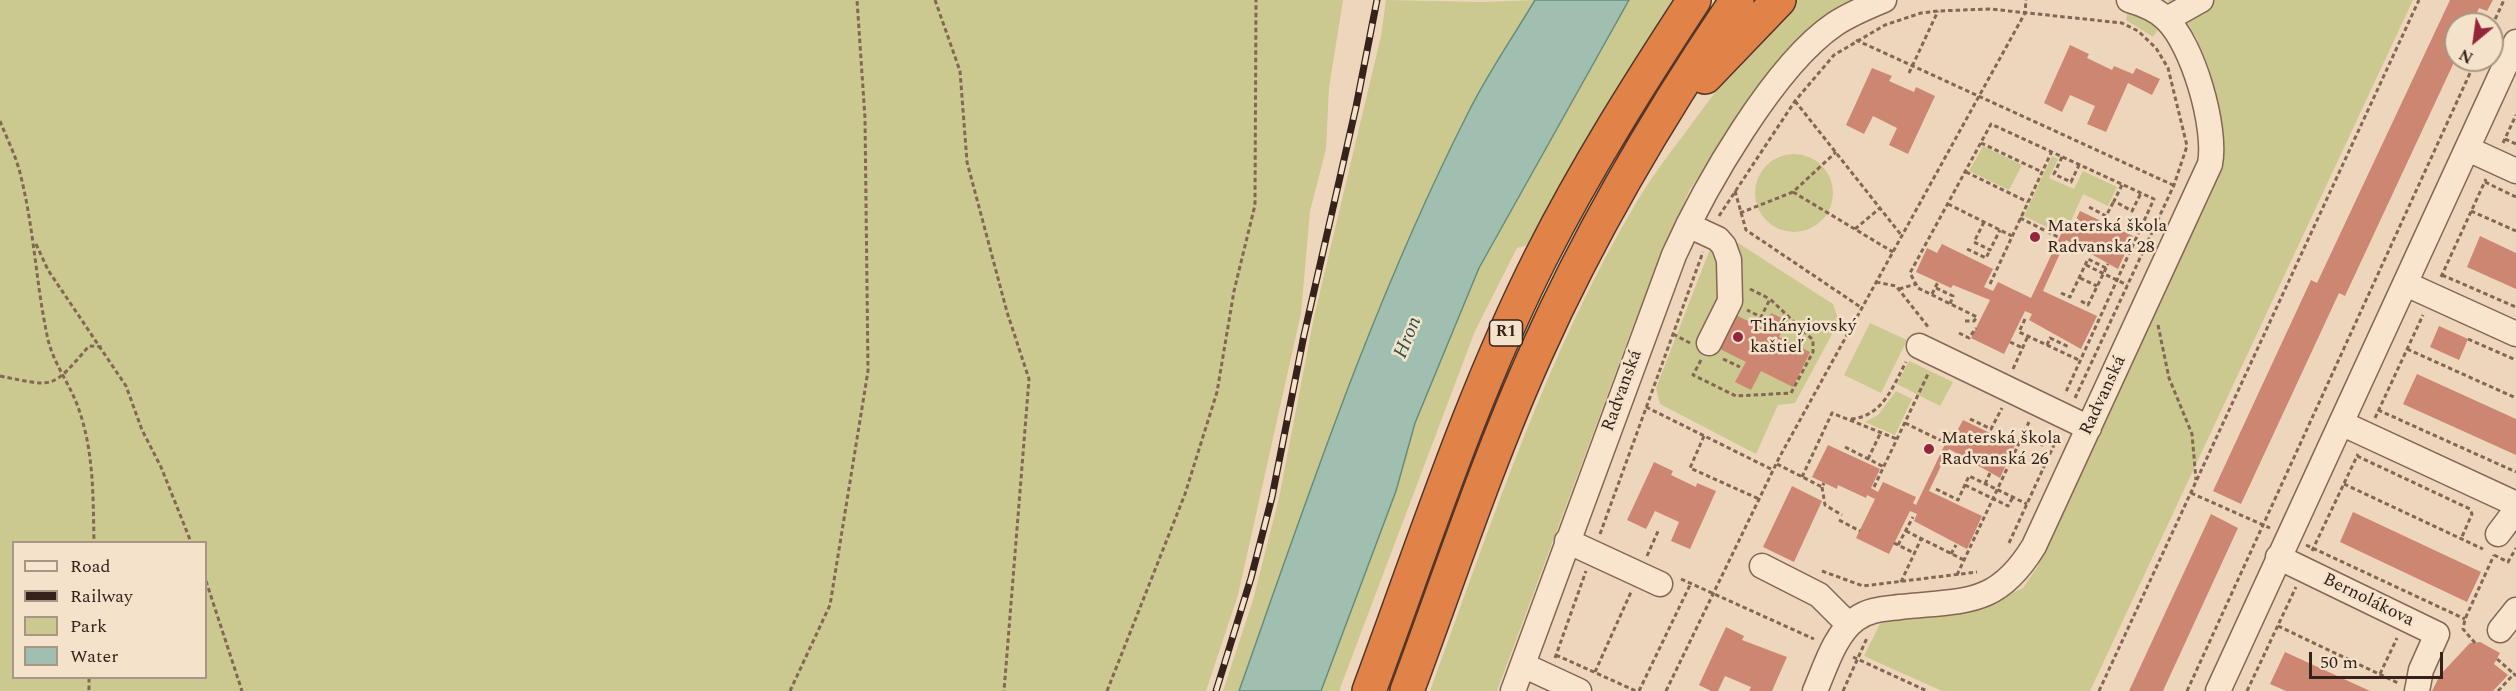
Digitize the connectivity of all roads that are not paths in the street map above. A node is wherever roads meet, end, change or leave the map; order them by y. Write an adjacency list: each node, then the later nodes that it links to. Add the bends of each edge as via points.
1 (1694, 0): 31 (highway, R1, via 1580,183 1531,278 1468,424)
2 (1737, 0): 9 (highway, R1)
3 (1779, 0): 9 (highway)
4 (1884, 0): 12 (street, Radvanská, via 1834,25 1788,71 1707,187)
5 (2129, 0): 7 (street, Radvanská, via 2154,9)
6 (2201, 0): 7 (street)
7 (2167, 19): 18 (street, Radvanská, via 2179,34 2193,66 2210,132 2210,164)
8 (2516, 42): 10 (street)
9 (1645, 142): 32 (highway, R1, via 1537,352)
10 (2468, 149): 11 (street); 13 (street)
11 (2498, 172)
12 (1699, 229): 15 (street, via 1724,246 1729,260 1730,301); 21 (street, Radvanská)
13 (2406, 284): 14 (street, via 2437,285); 17 (street)
14 (2516, 334)
15 (1709, 343)
16 (1920, 346): 18 (street, via 2059,422)
17 (2341, 423): 19 (street, via 2362,445); 23 (street)
18 (2089, 428): 27 (street, Radvanská, via 2034,546 2002,587 1973,599 1876,610 1866,613)
19 (2516, 504)
20 (2516, 510): 22 (street)
21 (1568, 541): 25 (street); 29 (street, Radvanská)
22 (2503, 546)
23 (2283, 547): 30 (street, Bernolákova, via 2299,580 2437,634); 36 (street)
24 (1762, 566): 27 (street, via 1819,595)
25 (1657, 578)
26 (2516, 610): 28 (street)
27 (1859, 629): 35 (street, Radvanská, via 1834,649)
28 (2500, 630)
29 (1523, 665): 33 (street, Radvanská); 34 (street)
30 (2411, 689)
31 (1369, 691)
32 (1407, 691)
33 (1513, 691)
34 (1579, 691)
35 (1815, 691)
36 (2219, 691)

